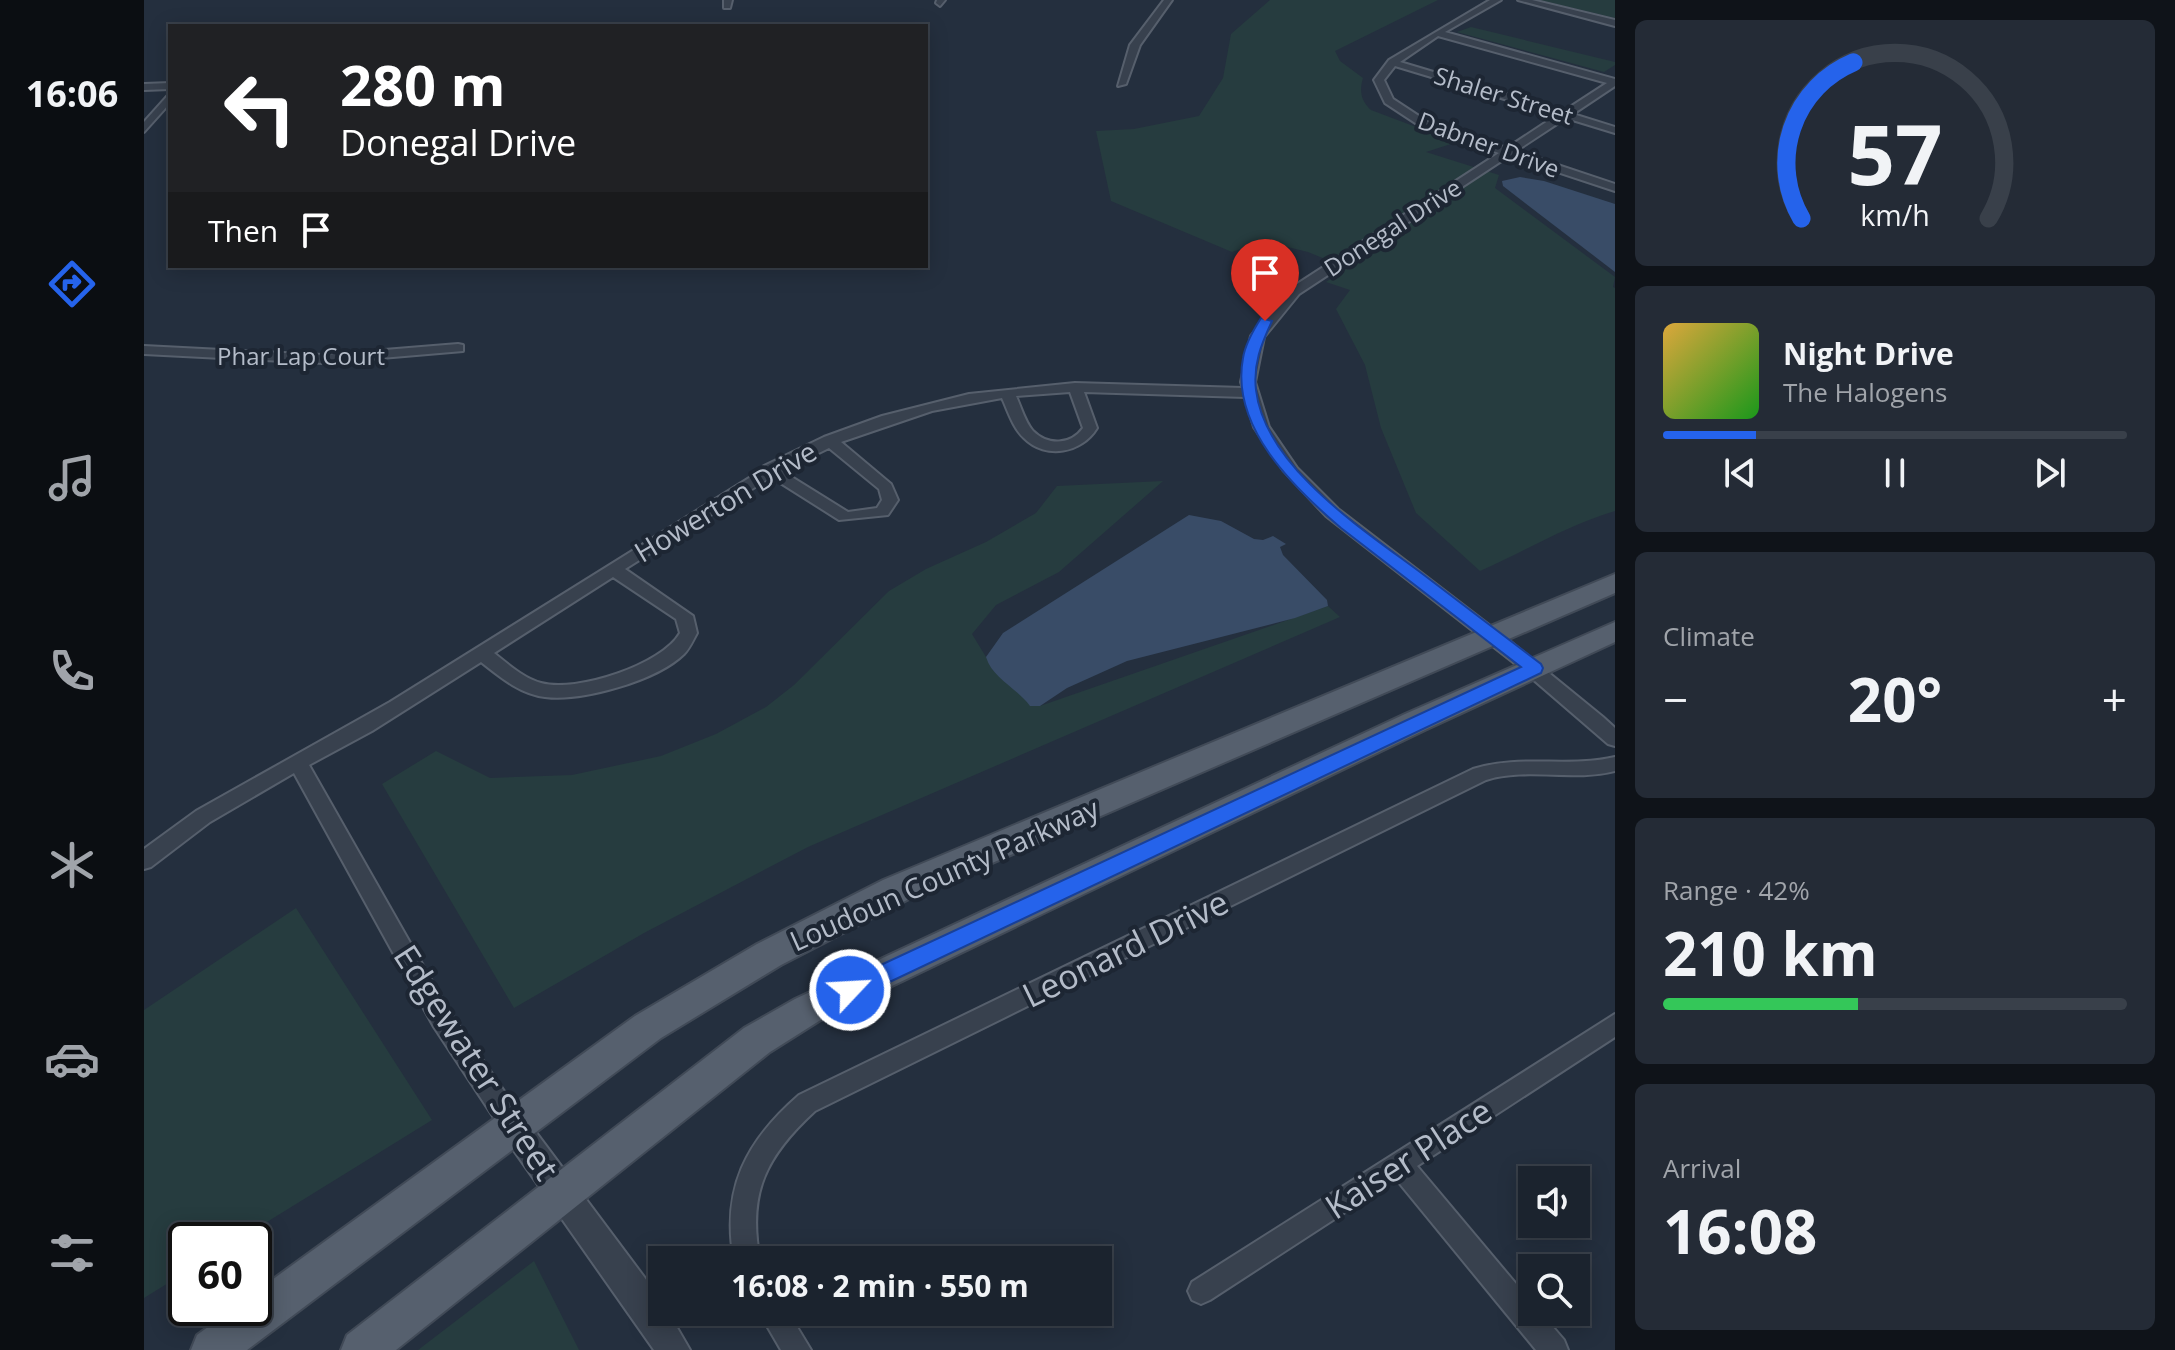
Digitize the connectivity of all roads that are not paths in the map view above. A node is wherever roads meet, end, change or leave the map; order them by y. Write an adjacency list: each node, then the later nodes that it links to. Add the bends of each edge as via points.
1 (1168, 0): 8 (street, via 1135,45)
2 (1497, 0): 5 (street)
3 (1522, 0): 4 (street)
4 (1615, 23)
5 (1438, 33): 6 (street); 7 (street)
6 (1392, 62): 12 (street, Shaler Street); 15 (street, Dabner Drive, via 1381,74 1380,87 1398,109 1440,130)
7 (1615, 82): 12 (street, Donegal Drive)
8 (1121, 84)
9 (168, 86): 10 (street)
10 (144, 87)
11 (168, 99): 13 (street)
12 (1566, 114): 14 (street, Shaler Street); 15 (street, Donegal Drive)
13 (144, 129)
14 (1615, 130)
15 (1507, 152): 16 (street, Dabner Drive); 21 (street, Donegal Drive, via 1277,305 1249,357)
16 (1615, 188)
17 (458, 348): 18 (street, Phar Lap Court, via 323,359)
18 (144, 350)
19 (1075, 387): 20 (street, Howerton Drive); 20 (street, via 1090,428 1080,442 1062,447 1029,435); 21 (street, Howerton Drive)
20 (1007, 393): 22 (street, Howerton Drive, via 931,407)
21 (1249, 393): 27 (street, Donegal Drive, via 1264,433 1311,493)
22 (829, 440): 23 (street, Howerton Drive); 23 (street, via 886,487 890,500 882,512 845,517)
23 (769, 469): 24 (street, Howerton Drive)
24 (613, 569): 28 (street, Howerton Drive); 28 (street, via 684,616 691,634 677,655 596,684 548,691 521,683)
25 (1615, 583): 27 (main road, Loudoun County Parkway)
26 (1615, 631): 29 (main road)
27 (1491, 635): 29 (street, Donegal Drive); 35 (main road, Loudoun County Parkway, via 895,890 801,936 695,996)
28 (482, 653): 31 (street, Howerton Drive, via 365,728)
29 (1534, 668): 30 (street, Donegal Drive); 37 (main road, via 807,1010 757,1040)
30 (1615, 739)
31 (298, 763): 33 (street, Howerton Drive, via 216,808); 35 (street, Edgewater Street, via 442,1020)
32 (1615, 764): 38 (street, Leonard Drive, via 1584,770 1510,765 1480,774 807,1103 766,1144 752,1170 743,1200)
33 (144, 861)
34 (1615, 1024): 36 (street, Kaiser Place)
35 (513, 1125): 37 (street, Edgewater Street); 41 (main road, Loudoun County Parkway)
36 (1399, 1163): 39 (street, Kaiser Place); 45 (street)
37 (562, 1193): 42 (main road); 43 (street, Edgewater Street)
38 (745, 1246)
39 (1201, 1291)
40 (781, 1326): 44 (street)
41 (212, 1350)
42 (362, 1350)
43 (673, 1350)
44 (797, 1350)
45 (1554, 1350)

